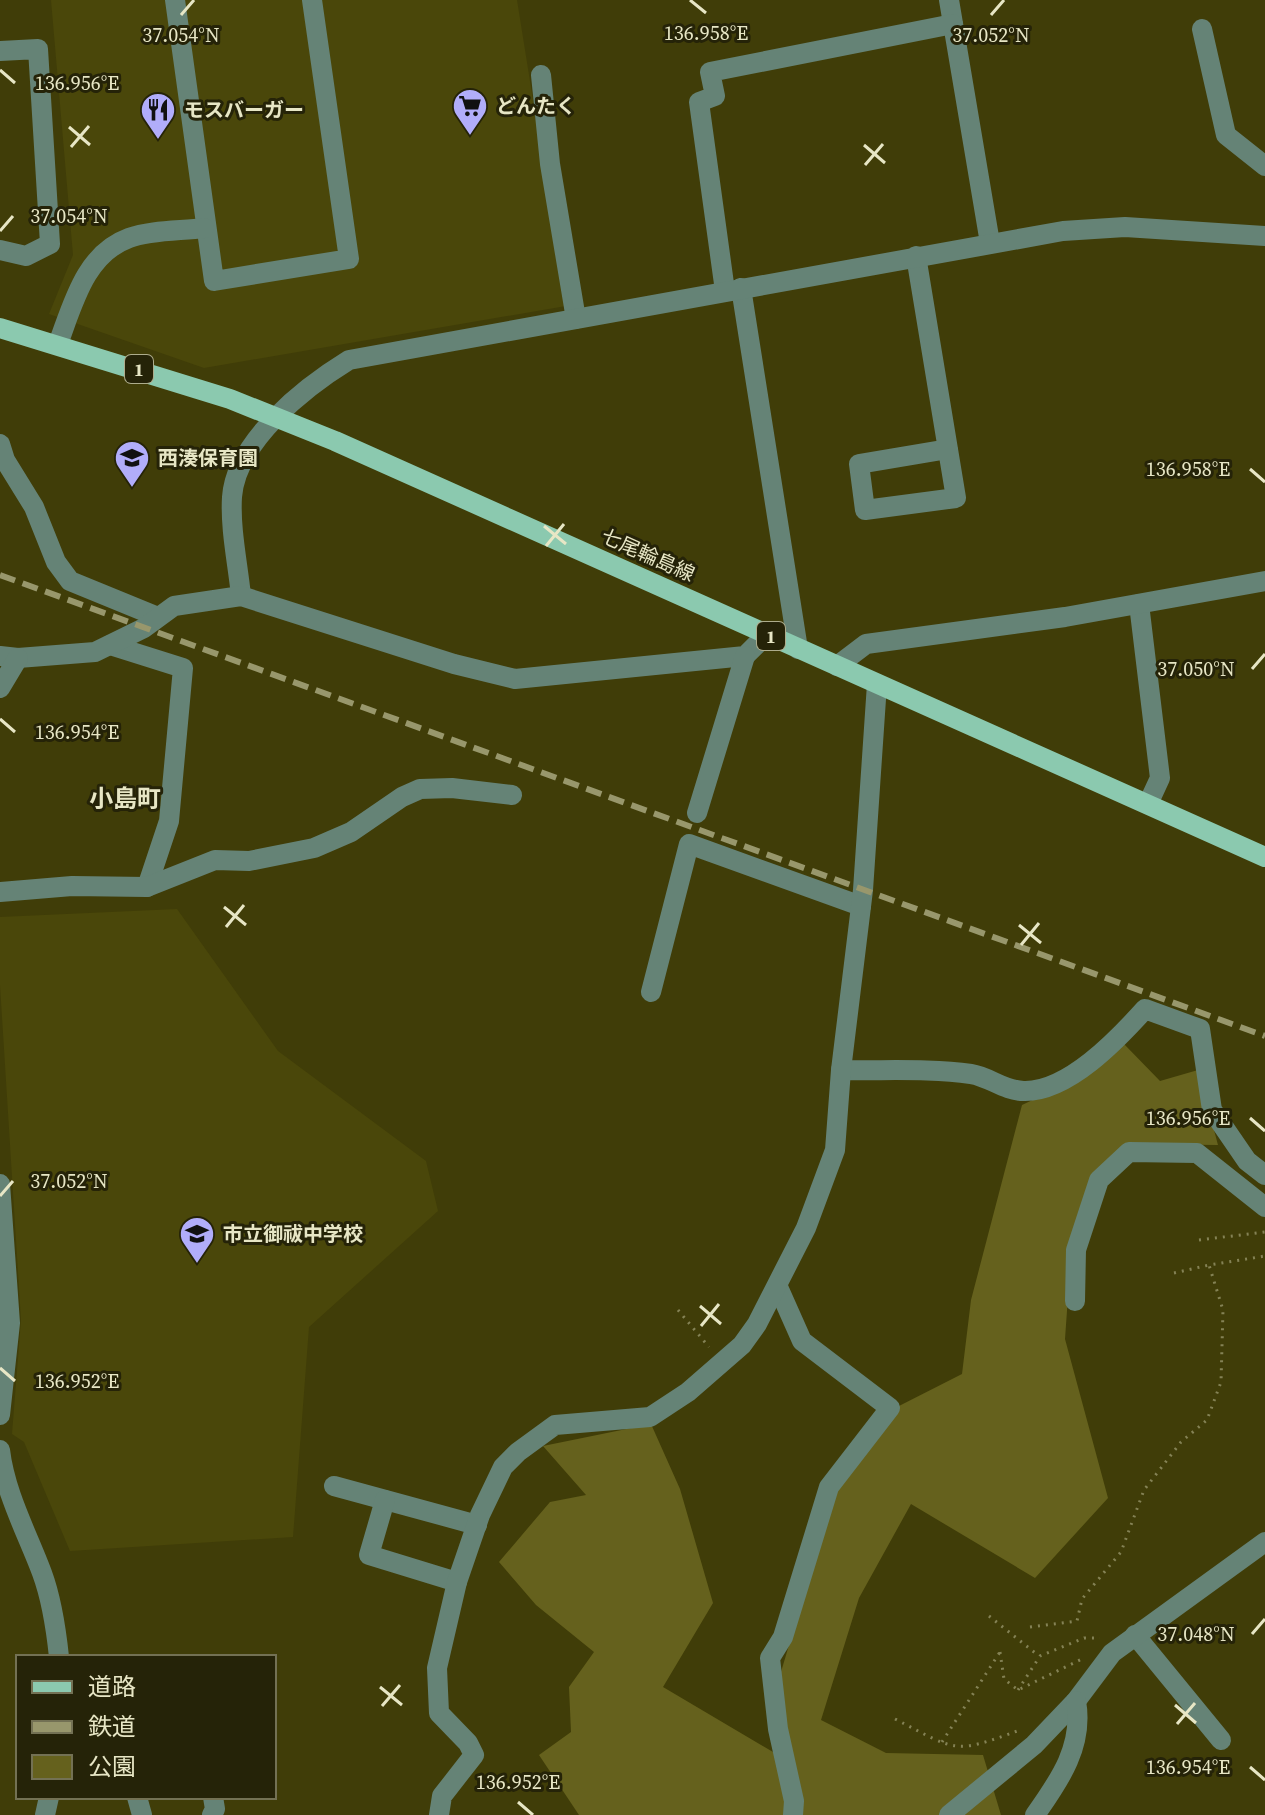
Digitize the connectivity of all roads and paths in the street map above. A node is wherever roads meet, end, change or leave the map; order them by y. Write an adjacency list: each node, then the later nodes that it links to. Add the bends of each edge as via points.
1 (175, 0): 9 (street)
2 (312, 0): 9 (street, via 349,259 214,281)
3 (949, 0): 4 (street)
4 (953, 24): 11 (street); 14 (street, via 710,72 715,96 699,102)
5 (1202, 29): 8 (street, via 1226,135)
6 (0, 51): 12 (street, via 38,49 50,244 26,256)
7 (541, 75): 15 (street)
8 (1265, 166)
9 (204, 228): 17 (street, via 130,237 107,250 79,289)
10 (1265, 236): 11 (street, via 1125,227)
11 (990, 243): 13 (street)
12 (0, 250)
13 (916, 256): 14 (street); 20 (street)
14 (733, 290): 15 (street); 27 (street)
15 (576, 319): 18 (street, via 349,360)
16 (0, 328): 17 (main road, 七尾輪島線 / 1)
17 (58, 344): 18 (main road, 七尾輪島線 / 1)
18 (276, 417): 22 (street, via 243,463 232,496); 25 (main road, 七尾輪島線 / 1)
19 (0, 444): 24 (street, via 70,581)
20 (948, 449): 20 (street, via 956,498 865,510 859,464)
21 (1265, 581): 23 (street)
22 (241, 596): 24 (street, via 174,606); 28 (street, via 515,679)
23 (1139, 604): 30 (street, via 866,644); 34 (street, via 1160,778)
24 (158, 617): 26 (street)
25 (767, 634): 27 (main road, 七尾輪島線 / 1); 28 (street)
26 (110, 645): 29 (street, via 95,652); 37 (street, via 183,668 169,821)
27 (798, 649): 30 (main road, 七尾輪島線 / 1)
28 (745, 656): 35 (street)
29 (9, 657): 32 (street)
30 (837, 666): 31 (main road, 七尾輪島線 / 1)
31 (877, 684): 34 (main road, 七尾輪島線 / 1); 39 (street)
32 (0, 688)
33 (512, 795): 37 (street, via 420,789 351,832 314,848 249,861 215,860)
34 (1148, 804): 36 (main road, 七尾輪島線 / 1)
35 (697, 813)
36 (1265, 857)
37 (147, 887): 38 (street)
38 (0, 892)
39 (861, 906): 40 (street, via 689,844); 41 (street)
40 (651, 992)
41 (841, 1070): 42 (street, via 974,1074 1000,1087 1026,1091 1085,1066 1145,1009 1200,1029 1212,1110 1247,1161); 50 (street, via 835,1150)
42 (1265, 1175)
43 (0, 1184): 54 (street, via 10,1323)
44 (1265, 1207): 51 (street, via 1197,1153 1129,1152 1099,1180 1076,1250)
45 (1265, 1232): 46 (path)
46 (1199, 1240)
47 (1265, 1256): 48 (path)
48 (1209, 1265): 49 (path); 62 (path, via 1223,1310 1221,1382 1207,1420 1181,1442 1144,1490 1121,1552 1082,1599 1077,1621)
49 (1174, 1273)
50 (778, 1287): 53 (street, via 742,1345); 74 (street, via 802,1341 890,1408 829,1487 783,1637 770,1658)
51 (1075, 1301)
52 (678, 1310): 53 (path)
53 (721, 1363): 58 (street, via 650,1417 555,1425 503,1467)
54 (0, 1415)
55 (0, 1450): 65 (street, via 7,1485 43,1577)
56 (334, 1486): 57 (street)
57 (385, 1500): 58 (street); 60 (street, via 369,1555)
58 (477, 1525): 60 (street)
59 (1265, 1542): 63 (street)
60 (457, 1582): 73 (street, via 437,1668 439,1713 474,1755 442,1796)
61 (989, 1616): 66 (path)
62 (1030, 1627)
63 (1135, 1635): 64 (street); 71 (street)
64 (1109, 1649): 66 (path, via 1099,1637 1084,1638); 67 (path); 68 (street)
65 (59, 1655)
66 (1040, 1656): 67 (path)
67 (1018, 1690): 72 (path, via 1004,1679 1000,1652)
68 (1076, 1701): 75 (street, via 1034,1745); 76 (street, via 1081,1725 1067,1764)
69 (895, 1719): 72 (path)
70 (1024, 1729): 72 (path, via 975,1746 955,1749)
71 (1221, 1740)
72 (942, 1742)
73 (439, 1815)
74 (793, 1815)
75 (949, 1815)
76 (1036, 1815)

